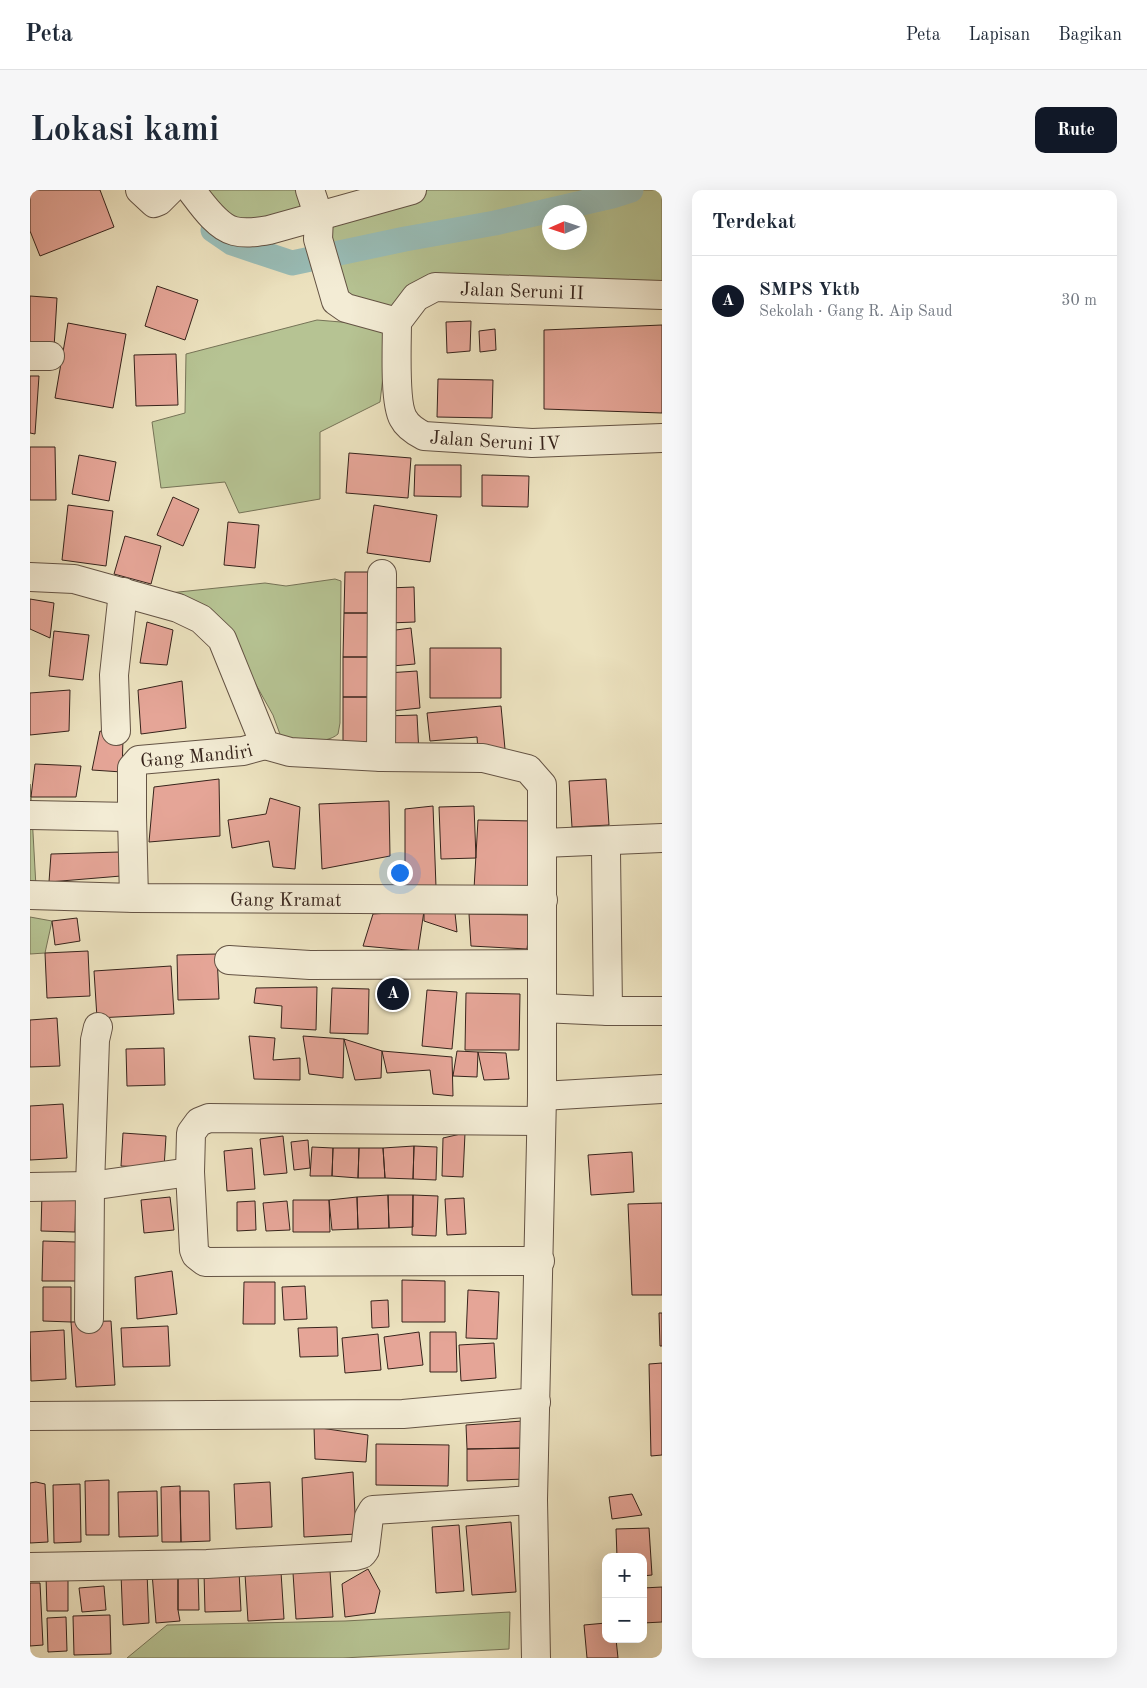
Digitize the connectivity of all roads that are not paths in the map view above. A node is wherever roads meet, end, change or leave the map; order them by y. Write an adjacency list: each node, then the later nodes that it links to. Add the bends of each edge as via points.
1 (192, 190): 4 (street, via 210,216 231,231 270,230)
2 (310, 190): 4 (street)
3 (412, 190): 4 (street)
4 (319, 217): 6 (street, via 318,238 336,301 346,308)
5 (662, 295): 6 (street, Jalan Seruni II, via 435,287 416,297)
6 (397, 322): 7 (street, Jalan Seruni IV, via 398,400 403,418 424,436 532,443)
7 (662, 438)
8 (382, 574): 13 (street)
9 (30, 577): 10 (street, via 74,579)
10 (123, 592): 11 (street, via 114,675); 12 (street, via 178,608 201,619 222,639)
11 (116, 731)
12 (265, 745): 13 (street, via 290,752); 15 (street, Gang Mandiri, via 139,760 132,768)
13 (381, 757): 17 (street, via 483,758 528,769 542,785)
14 (30, 815): 15 (street)
15 (132, 817): 20 (street, Gang Mandiri)
16 (662, 838): 17 (street)
17 (543, 843): 21 (street)
18 (606, 852): 25 (street)
19 (30, 895): 20 (street, Gang Kramat)
20 (134, 898): 21 (street, Gang Kramat)
21 (542, 900): 23 (street)
22 (229, 960): 23 (street, via 310,965)
23 (542, 964): 24 (street)
24 (542, 1008): 25 (street); 29 (street)
25 (608, 1011): 26 (street)
26 (662, 1011)
27 (98, 1027): 32 (street)
28 (662, 1089): 29 (street)
29 (541, 1108): 30 (street, via 209,1118 199,1122 191,1133); 33 (street)
30 (190, 1172): 32 (street); 33 (street, via 194,1250 205,1262)
31 (30, 1186): 32 (street)
32 (90, 1186): 34 (street)
33 (540, 1261): 35 (street)
34 (89, 1319)
35 (536, 1402): 36 (street, via 403,1414); 37 (street)
36 (30, 1416)
37 (534, 1500): 38 (street, via 374,1510 365,1550 355,1556 207,1564); 39 (street)
38 (30, 1567)
39 (536, 1658)

